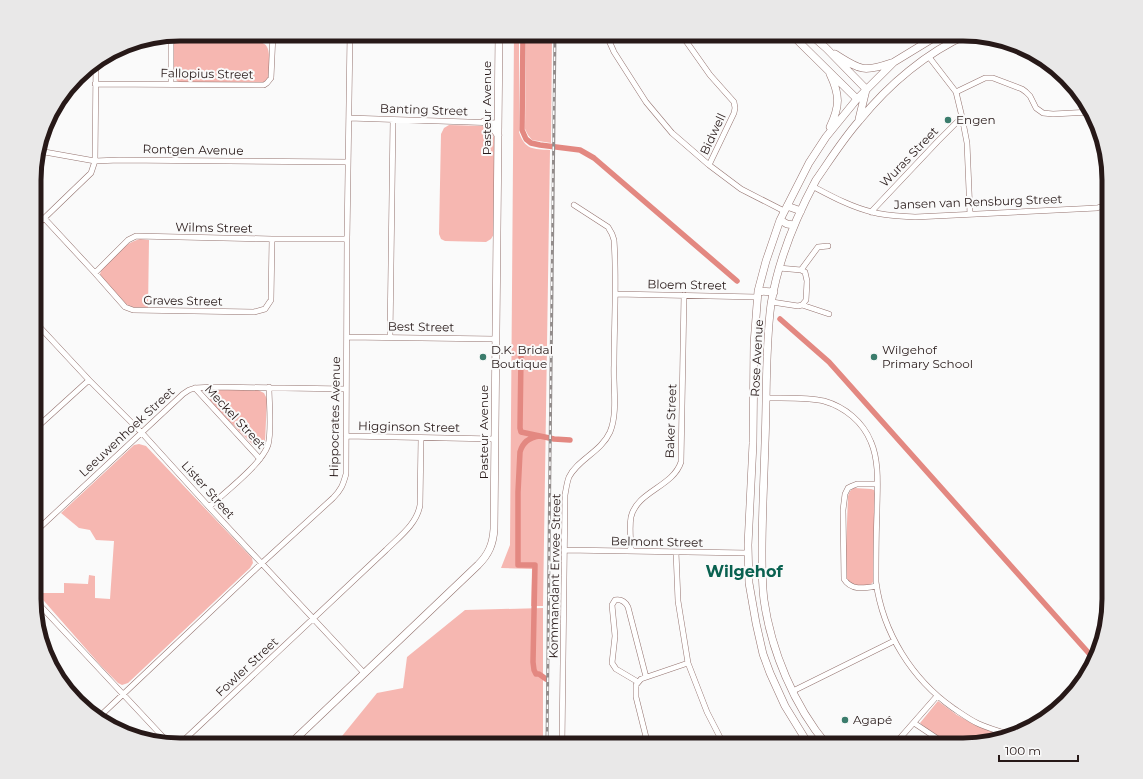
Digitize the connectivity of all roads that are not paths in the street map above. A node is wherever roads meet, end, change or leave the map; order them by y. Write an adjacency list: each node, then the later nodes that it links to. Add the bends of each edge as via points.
1 (172, 41): 17 (street)
2 (273, 41): 17 (street, Fallopius Street, via 270,78 264,85)
3 (350, 41): 24 (street, Hippocrates Avenue)
4 (498, 41): 28 (street, Pasteur Avenue)
5 (609, 41): 34 (street, via 646,102 672,133)
6 (686, 41): 34 (street, Bidwell, via 734,102 734,113)
7 (797, 41): 15 (street)
8 (818, 41): 11 (street)
9 (928, 41): 13 (street, Rose Avenue)
10 (956, 41): 12 (street, Rose Avenue)
11 (826, 48): 13 (street, via 860,68 874,68); 18 (street)
12 (929, 57): 19 (street, Rose Avenue); 20 (street)
13 (894, 62): 18 (street, Rose Avenue)
14 (96, 70): 16 (street)
15 (828, 70): 21 (street); 30 (street, via 838,102 836,115)
16 (95, 84): 17 (street, Fallopius Street); 32 (street)
17 (171, 84)
18 (866, 89): 21 (street, Rose Avenue)
19 (886, 91): 21 (street); 26 (street, Rose Avenue)
20 (956, 92): 22 (street, via 985,78 993,78 1026,92 1036,108 1043,113); 23 (street)
21 (861, 99): 26 (street); 30 (street, Rose Avenue)
22 (1084, 112)
23 (962, 117): 43 (street, Wuras Street); 44 (street, via 967,143)
24 (349, 118): 25 (street, Banting Street); 33 (street, Hippocrates Avenue)
25 (393, 120): 27 (street, Banting Street); 65 (street)
26 (858, 121): 36 (street, Rose Avenue)
27 (484, 122): 28 (street, Banting Street); 29 (street, via 492,126)
28 (498, 123): 29 (street, Pasteur Avenue)
29 (498, 135): 66 (street, Pasteur Avenue)
30 (826, 137): 35 (street, Rose Avenue)
31 (44, 152): 32 (street, Rontgen Avenue)
32 (95, 161): 33 (street, Rontgen Avenue); 45 (street, via 91,173)
33 (348, 162): 50 (street, Hippocrates Avenue)
34 (709, 165): 41 (street, via 741,189)
35 (803, 174): 36 (street); 37 (street, Rose Avenue)
36 (814, 183): 38 (street, Rose Avenue); 43 (street, Jansen van Rensburg Street, via 839,200)
37 (794, 191): 38 (street); 41 (street, Rose Avenue)
38 (808, 196): 42 (street, Rose Avenue)
39 (574, 205): 56 (street, Kommandant Erwee Street, via 602,222 612,234)
40 (1102, 206): 44 (street, Jansen van Rensburg Street)
41 (785, 208): 42 (street); 46 (street, Rose Avenue)
42 (801, 211): 48 (street, Rose Avenue)
43 (871, 212): 44 (street, Jansen van Rensburg Street, via 915,217)
44 (970, 214)
45 (44, 218): 47 (street); 54 (street, Graves Street)
46 (780, 220): 48 (street); 57 (street, Rose Avenue)
47 (41, 221)
48 (794, 225): 52 (street, Rose Avenue)
49 (272, 239): 50 (street, Wilms Street); 54 (street, Wilms Street, via 136,236 128,240); 54 (street, Graves Street, via 271,300 265,309 254,312 133,310 125,307)
50 (347, 239): 64 (street, Hippocrates Avenue)
51 (828, 246): 53 (street, via 818,247)
52 (779, 268): 53 (street); 55 (street, Rose Avenue)
53 (801, 270): 61 (street, via 805,272 807,281 806,300)
54 (95, 273)
55 (774, 292): 57 (street); 59 (street, Rose Avenue)
56 (616, 294): 58 (street, Bloem Street); 87 (street, Kommandant Erwee Street, via 614,414 610,432 569,478 565,495)
57 (758, 294): 58 (street, Bloem Street); 60 (street, Rose Avenue)
58 (684, 295): 88 (street, Baker Street, via 681,462 673,476 635,507 631,518)
59 (771, 304): 60 (street); 61 (street); 71 (street, Rose Avenue)
60 (757, 305): 69 (street, Rose Avenue)
61 (802, 305): 62 (street)
62 (829, 314)
63 (41, 330): 67 (street, Lister Street)
64 (347, 337): 65 (street, Best Street); 72 (street, Hippocrates Avenue)
65 (390, 337): 66 (street, Best Street)
66 (495, 339): 80 (street, Pasteur Avenue)
67 (89, 380): 76 (street); 77 (street, Lister Street)
68 (269, 387): 70 (street, Leeuwenhoek Street); 72 (street, Leeuwenhoek Street); 81 (street, via 269,440)
69 (754, 387): 71 (street); 74 (street, Rose Avenue)
70 (195, 388): 77 (street, Leeuwenhoek Street, via 177,399); 81 (street, Meckel Street)
71 (767, 388): 73 (street, Rose Avenue)
72 (346, 389): 78 (street, Hippocrates Avenue)
73 (766, 398): 75 (street, Rose Avenue); 82 (street, via 825,401 854,417 872,442)
74 (754, 406): 75 (street); 86 (street, Rose Avenue)
75 (766, 406): 85 (street, Rose Avenue)
76 (41, 424)
77 (142, 433): 83 (street, Lister Street); 84 (street, Leeuwenhoek Street)
78 (346, 436): 79 (street, Higginson Street); 90 (street, Hippocrates Avenue, via 346,474 340,491)
79 (421, 438): 80 (street, Higginson Street); 95 (street, Fowler Street, via 420,505 415,519)
80 (495, 439): 98 (street, Pasteur Avenue, via 493,537 490,550 478,565)
81 (260, 459): 83 (street)
82 (877, 484): 93 (street); 93 (street, via 857,484 848,488 843,510 844,579 850,586 858,588)
83 (209, 507): 90 (street, Lister Street)
84 (41, 526)
85 (762, 545): 86 (street); 91 (street, Rose Avenue)
86 (748, 549): 89 (street, Belmont Street); 92 (street, Rose Avenue)
87 (564, 550): 88 (street, Belmont Street); 115 (street, Kommandant Erwee Street)
88 (631, 551): 89 (street, Belmont Street)
89 (676, 552): 97 (street, via 678,601)
90 (262, 563): 95 (street, Lister Street); 104 (street, Hippocrates Avenue)
91 (762, 564): 92 (street); 101 (street, Rose Avenue, via 764,600 770,628)
92 (748, 565): 102 (street, Rose Avenue, via 749,583 763,654)
93 (877, 586): 96 (street)
94 (41, 607): 104 (street, Fowler Street)
95 (313, 618): 98 (street, Lister Street); 113 (street, Fowler Street)
96 (894, 641): 103 (street); 105 (street, via 918,676)
97 (688, 663): 99 (street); 117 (street)
98 (364, 673): 114 (street, Pasteur Avenue)
99 (646, 677): 100 (street); 100 (street, via 628,607 623,601 615,600 612,605 615,636 612,663 616,669)
100 (638, 682): 116 (street, via 635,688 636,697)
101 (789, 683): 102 (street); 103 (street, Rose Avenue)
102 (777, 689): 107 (street, Rose Avenue)
103 (793, 691): 106 (street, Rose Avenue)
104 (123, 694): 108 (street, Hippocrates Avenue); 112 (street, Fowler Street)
105 (937, 696): 109 (street); 111 (street, via 979,724)
106 (797, 698): 107 (street); 110 (street, Rose Avenue)
107 (785, 706): 118 (street, Rose Avenue)
108 (102, 714)
109 (914, 722): 120 (street); 121 (street)
110 (814, 730): 118 (street); 119 (street, Rose Avenue)
111 (1002, 732)
112 (164, 737)
113 (185, 738)
114 (296, 738)
115 (562, 738)
116 (646, 738)
117 (720, 738)
118 (804, 738)
119 (821, 738)
120 (900, 738)
121 (937, 738)

